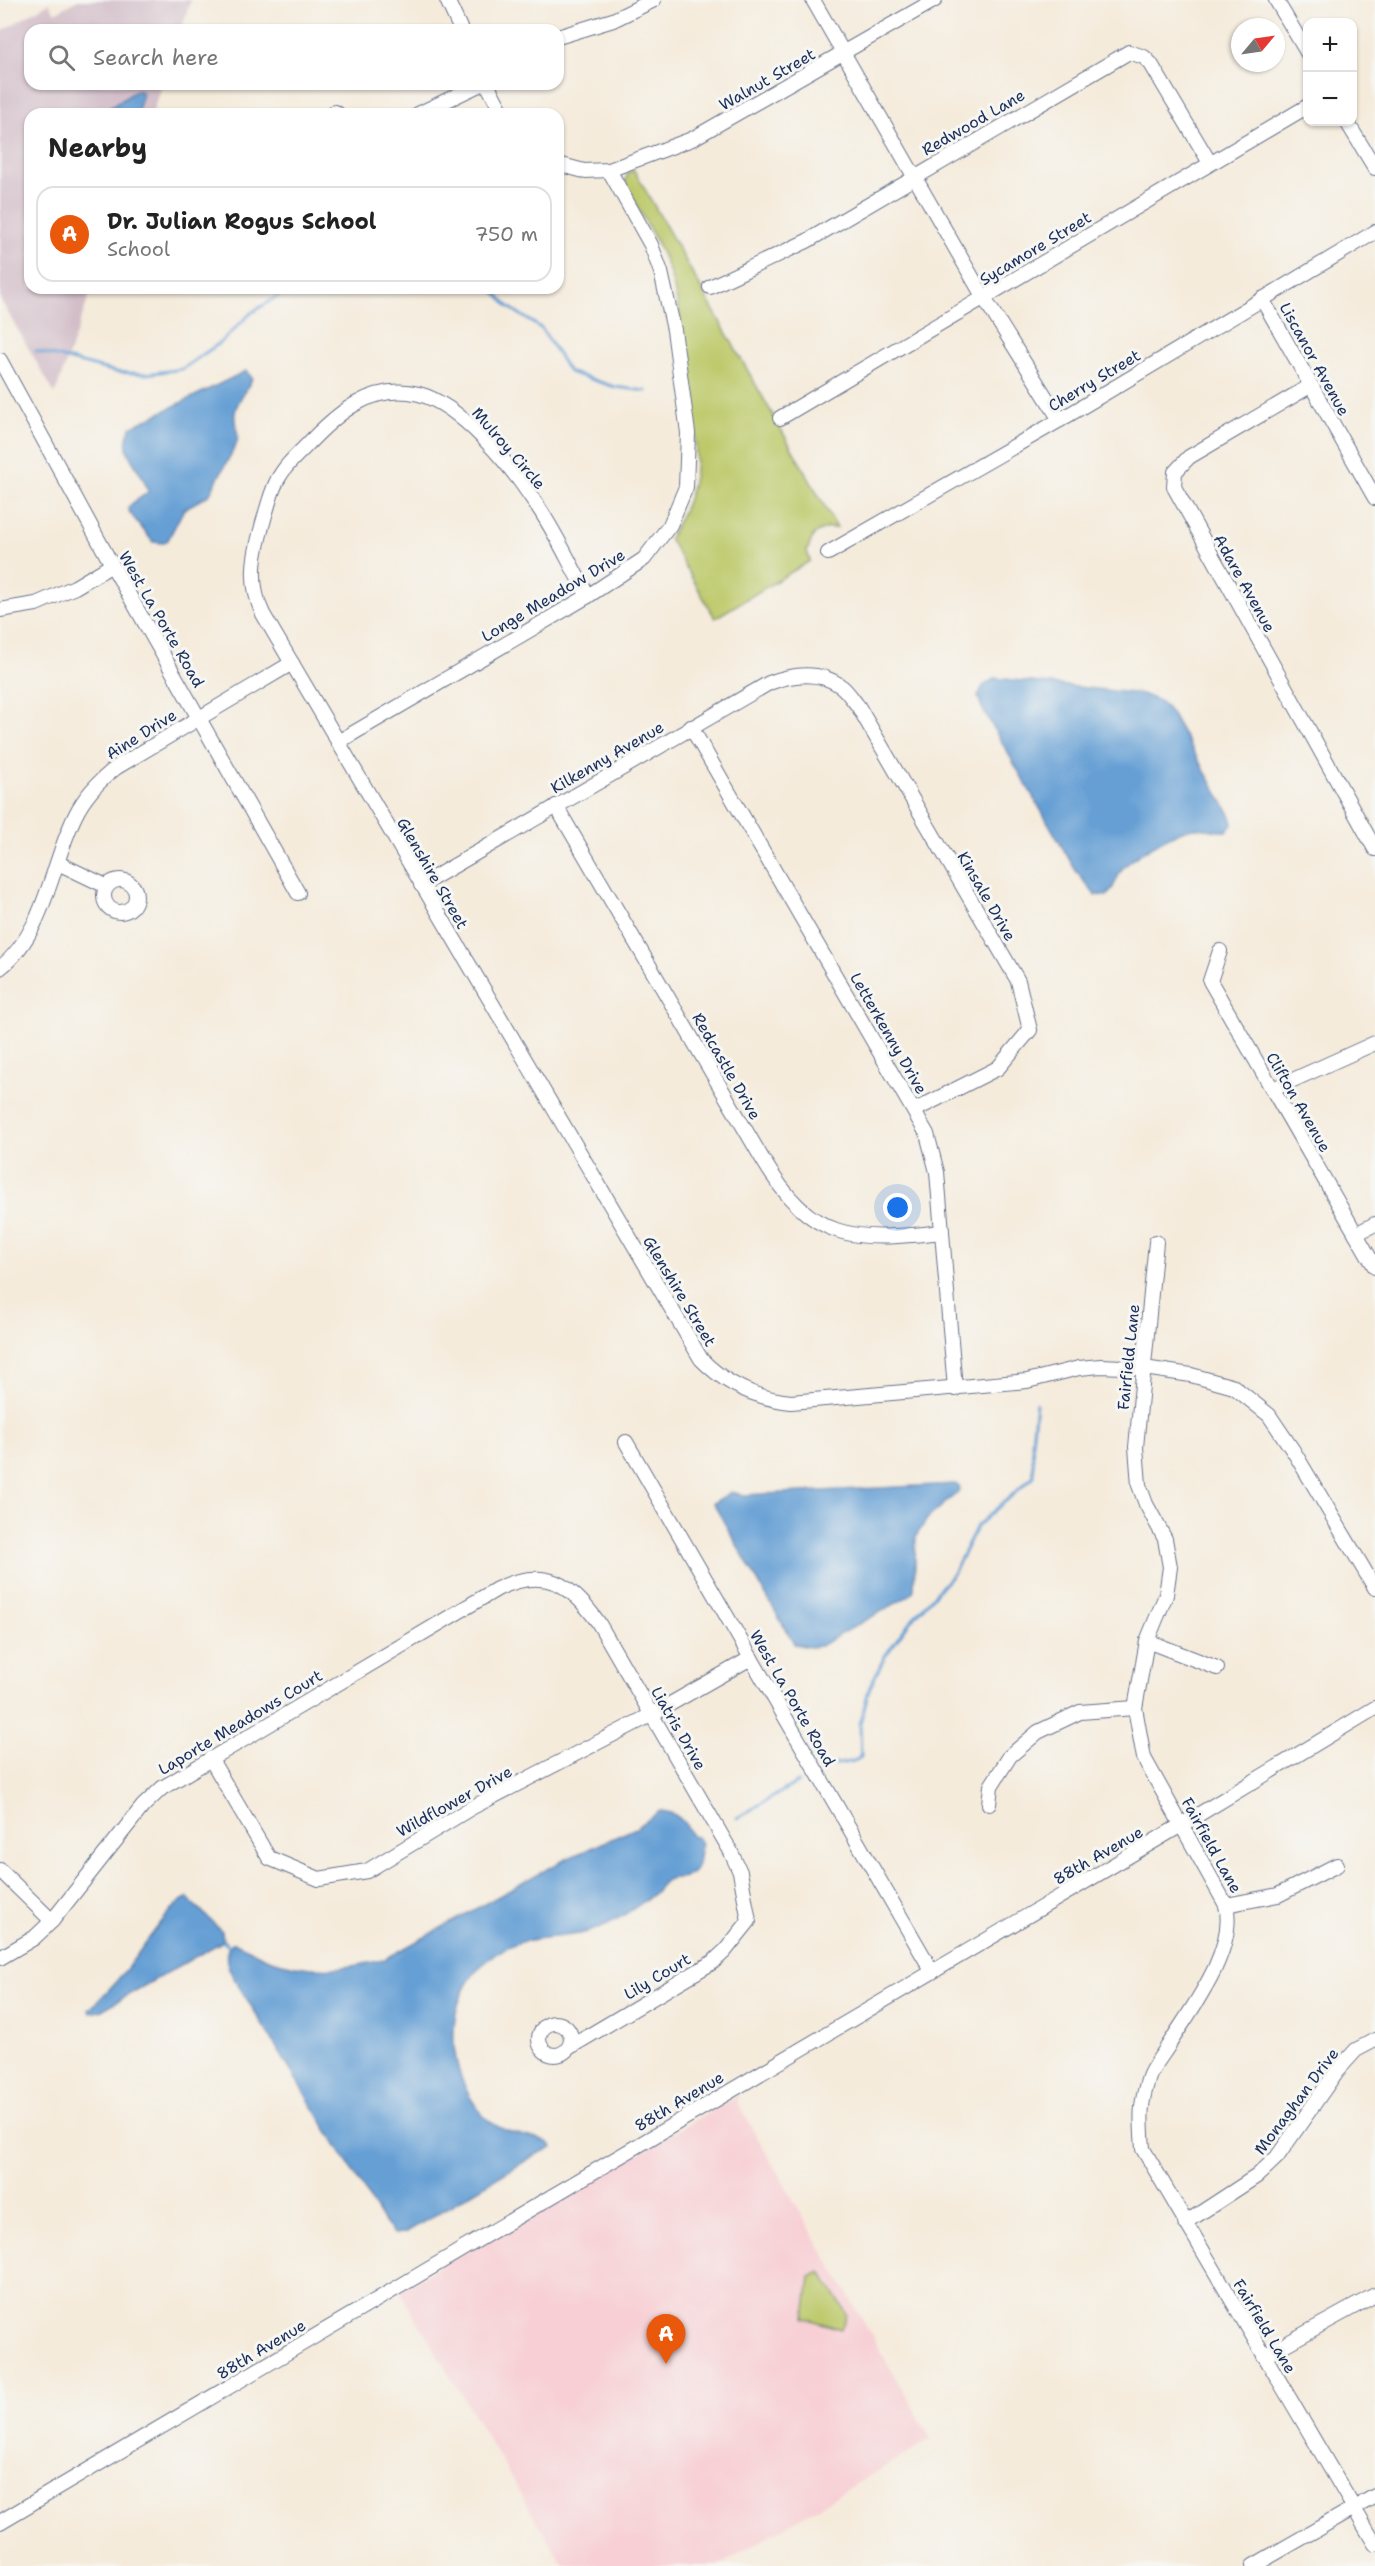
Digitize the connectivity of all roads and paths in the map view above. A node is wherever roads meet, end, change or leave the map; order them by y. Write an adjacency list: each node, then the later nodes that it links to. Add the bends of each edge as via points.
1 (447, 0): 6 (street)
2 (654, 0): 7 (street, via 613,20)
3 (813, 0): 9 (street)
4 (935, 0): 9 (street, Walnut Street)
5 (1276, 0): 8 (street)
6 (457, 24)
7 (564, 35)
8 (1303, 46)
9 (844, 53): 19 (street, Walnut Street, via 713,129); 20 (street)
10 (469, 90): 12 (street)
11 (490, 90): 13 (street)
12 (431, 108)
13 (500, 108)
14 (1303, 109): 16 (street, Sycamore Street)
15 (1349, 126): 18 (street)
16 (1210, 163): 20 (street, Redwood Lane, via 1151,64 1129,52); 23 (street, Sycamore Street)
17 (564, 166): 19 (street, Walnut Street, via 584,171)
18 (1375, 168)
19 (609, 170): 32 (street, Longe Meadow Drive, via 651,245 667,294 688,433 686,487 670,525 644,560)
20 (915, 176): 22 (street, Redwood Lane, via 807,241); 23 (street)
21 (1375, 232): 24 (street, Cherry Street)
22 (710, 287)
23 (984, 298): 27 (street, Sycamore Street); 28 (street)
24 (1262, 299): 26 (street, Liscanor Avenue); 28 (street, Cherry Street)
25 (0, 360): 31 (street, West La Porte Road)
26 (1310, 386): 29 (street, Liscanor Avenue); 41 (street, Adare Avenue, via 1189,458 1175,472 1174,487)
27 (780, 418)
28 (1060, 420): 30 (street, Cherry Street)
29 (1375, 498)
30 (828, 553)
31 (112, 565): 33 (street, via 36,604); 37 (street, West La Porte Road)
32 (588, 596): 34 (street, Mulroy Circle, via 534,501 470,425 449,408 418,394 393,392 377,394 338,415 281,473 254,558 256,595); 39 (street, Longe Meadow Drive)
33 (0, 610)
34 (263, 614): 35 (street, Glenshire Street)
35 (292, 663): 37 (street, Aine Drive); 39 (street, Glenshire Street)
36 (816, 675): 38 (street, Kilkenny Avenue, via 790,675 769,682); 50 (street, Kinsale Drive, via 843,687 858,706 1018,981 1030,1030 998,1068)
37 (199, 718): 42 (street, Aine Drive, via 117,767 95,786 75,814); 45 (street, West La Porte Road)
38 (691, 727): 40 (street, Kilkenny Avenue); 50 (street, Letterkenny Drive)
39 (338, 742): 43 (street, Glenshire Street)
40 (556, 806): 43 (street, Kilkenny Avenue); 52 (street, Redcastle Drive, via 789,1199 816,1221 855,1236)
41 (1374, 847)
42 (58, 863): 44 (street); 47 (street, Aine Drive, via 25,943)
43 (421, 885): 57 (street, Glenshire Street, via 690,1343 708,1366 739,1389 791,1402)
44 (106, 886)
45 (298, 893)
46 (1220, 951): 49 (street, Clifton Avenue, via 1210,981)
47 (0, 968)
48 (1375, 1043): 49 (street)
49 (1272, 1089): 53 (street, Clifton Avenue)
50 (915, 1110): 52 (street, Letterkenny Drive, via 934,1156)
51 (1375, 1224): 53 (street)
52 (942, 1232): 57 (street, Letterkenny Drive)
53 (1356, 1234): 55 (street, Clifton Avenue)
54 (1156, 1242): 56 (street, Fairfield Lane)
55 (1375, 1267)
56 (1144, 1368): 57 (street, Glenshire Street, via 1092,1367 1028,1381); 60 (street, Glenshire Street, via 1234,1387 1269,1415); 61 (street, Fairfield Lane, via 1136,1447 1139,1485 1165,1539 1170,1567 1166,1595)
57 (955, 1389)
58 (626, 1442): 62 (street, West La Porte Road)
59 (543, 1579): 66 (street, Liatris Drive, via 568,1587 584,1602); 67 (street, Laporte Meadows Court, via 497,1589)
60 (1375, 1588)
61 (1147, 1641): 63 (street); 64 (street, Fairfield Lane)
62 (751, 1658): 66 (street, Wildflower Drive); 76 (street, West La Porte Road)
63 (1217, 1668)
64 (1135, 1708): 68 (street, via 1080,1712 1038,1732 1010,1756 991,1786); 69 (street, Fairfield Lane, via 1143,1758)
65 (1375, 1708): 69 (street, 88th Avenue)
66 (651, 1715): 67 (street, Wildflower Drive, via 471,1808 367,1871 319,1879 269,1858); 74 (street, Liatris Drive, via 730,1850 740,1872)
67 (210, 1758): 73 (street, Laporte Meadows Court, via 150,1798)
68 (989, 1804)
69 (1183, 1824): 72 (street, Fairfield Lane); 76 (street, 88th Avenue)
70 (1337, 1865): 72 (street, via 1278,1895)
71 (0, 1870): 73 (street)
72 (1226, 1905): 79 (street, Fairfield Lane, via 1226,1941 1204,1988 1150,2074 1140,2109 1143,2149)
73 (52, 1921): 75 (street, Laporte Meadows Court, via 34,1938)
74 (749, 1921): 78 (street, Lily Court, via 714,1962)
75 (0, 1958)
76 (932, 1971): 84 (street, 88th Avenue)
77 (1375, 2040): 79 (street, Monaghan Drive, via 1356,2050 1337,2072 1264,2170)
78 (570, 2047)
79 (1185, 2223): 81 (street, Fairfield Lane)
80 (1375, 2295): 81 (street)
81 (1264, 2356): 83 (street, Fairfield Lane)
82 (1375, 2496): 83 (street)
83 (1354, 2507): 85 (street, Fairfield Lane); 86 (street)
84 (0, 2522)
85 (1375, 2544)
86 (1253, 2566)

